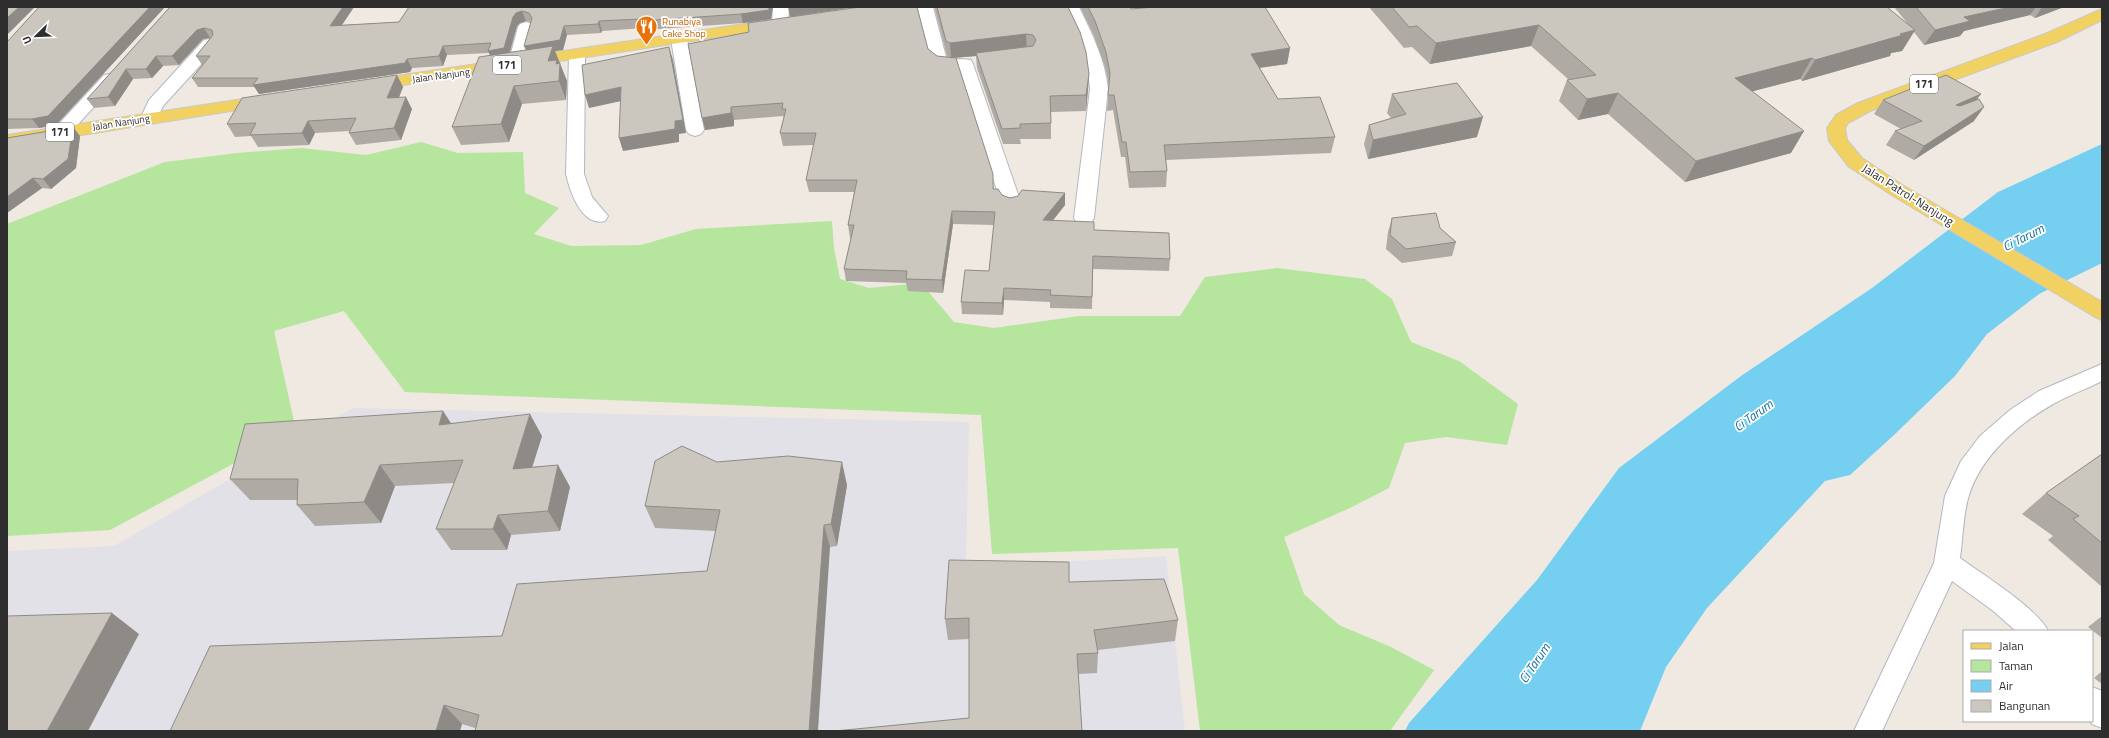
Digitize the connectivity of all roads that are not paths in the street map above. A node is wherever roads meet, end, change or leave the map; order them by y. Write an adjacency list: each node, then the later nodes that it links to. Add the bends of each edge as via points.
1 (925, 7): 17 (street, via 938,60 949,65 973,63)
2 (1070, 7): 19 (street, via 1090,46 1099,73 1100,88)
3 (2102, 14): 20 (main road, Jalan Patrol-Nanjung / 171, via 2051,38 1864,107 1842,119 1836,128 1838,140 1855,162 1897,190)
4 (785, 17): 6 (main road, Jalan Nanjung / 171)
5 (526, 26): 9 (street)
6 (679, 39): 8 (main road, Jalan Nanjung / 171); 14 (street)
7 (210, 44): 13 (street, via 155,104)
8 (577, 55): 9 (main road, Jalan Nanjung / 171); 18 (street, via 574,174 579,192)
9 (516, 64): 11 (main road, Jalan Nanjung / 171)
10 (121, 66): 15 (street)
11 (354, 87)
12 (286, 97): 13 (main road, Jalan Nanjung / 171)
13 (150, 117): 15 (main road, Jalan Nanjung / 171)
14 (695, 130)
15 (62, 131): 16 (main road, Jalan Nanjung / 171)
16 (8, 141)
17 (1011, 203)
18 (598, 216)
19 (1084, 218)
20 (2102, 312)
21 (2102, 372): 22 (street, via 2047,397 2018,416 1988,443 1969,468 1957,496)
22 (1947, 562): 23 (street); 26 (street)
23 (2034, 630)
24 (2093, 702): 25 (street)
25 (2102, 715)
26 (1868, 731)

